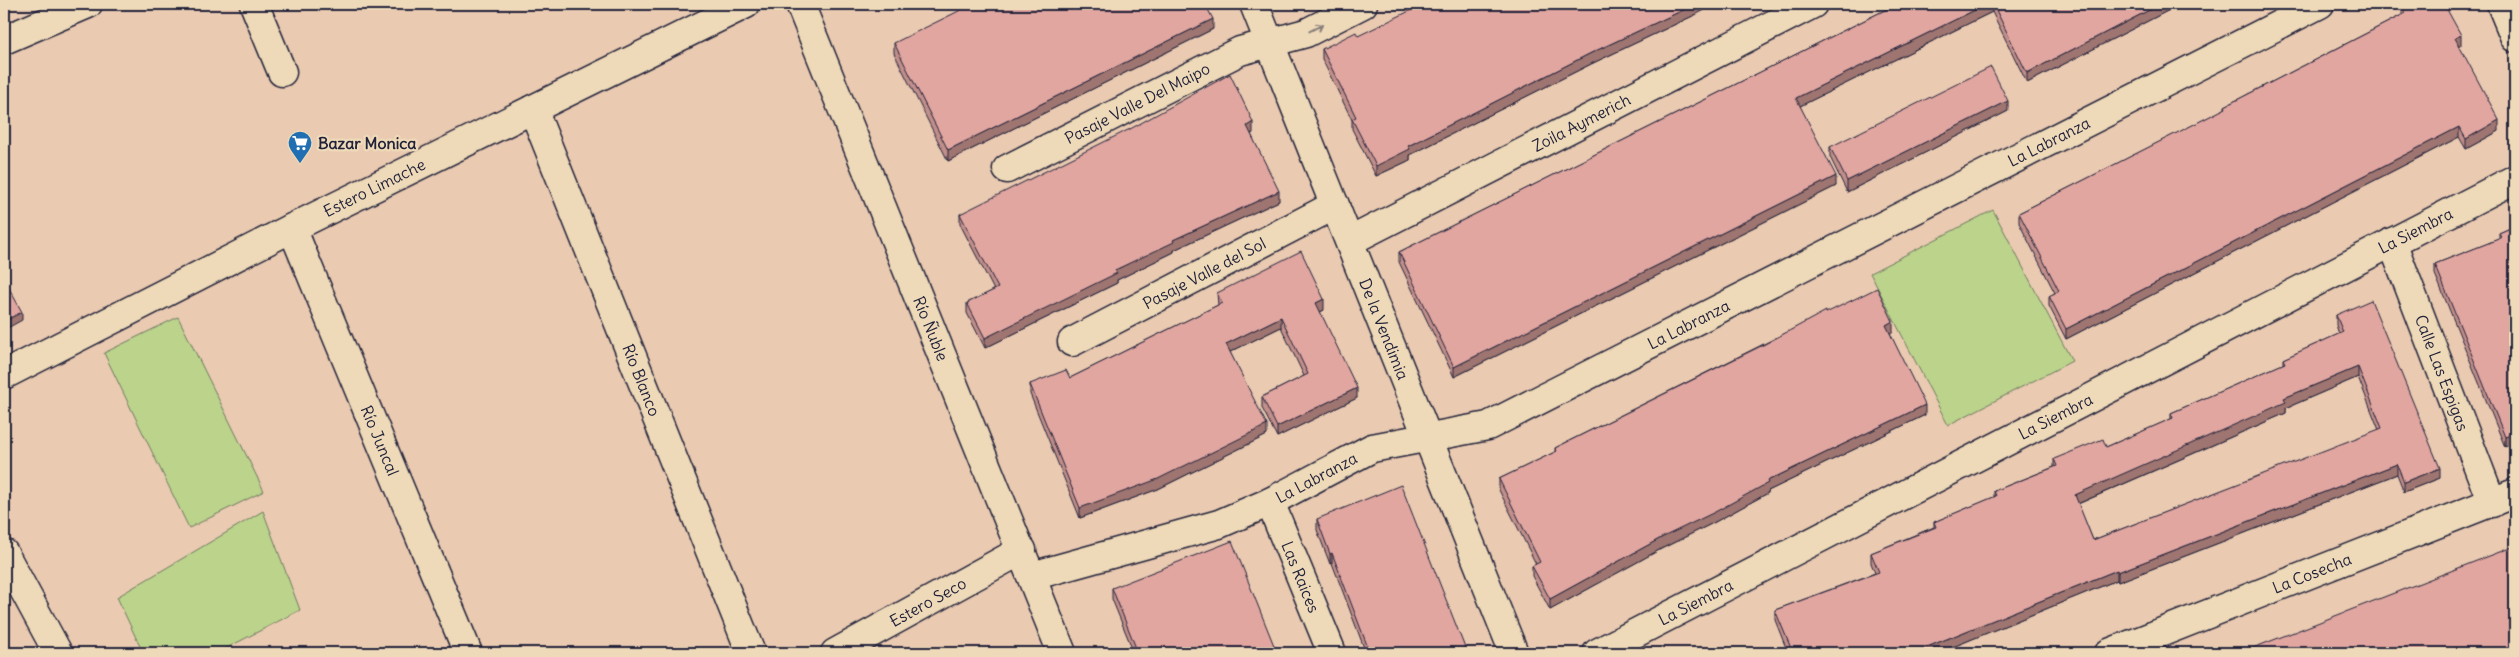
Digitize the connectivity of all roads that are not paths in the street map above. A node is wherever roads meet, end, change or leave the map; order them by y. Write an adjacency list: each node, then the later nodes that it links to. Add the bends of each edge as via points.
1 (88, 4): 11 (street)
2 (254, 4): 13 (street)
3 (746, 4): 14 (street, Estero Limache)
4 (800, 4): 26 (street, Río Ñuble)
5 (1254, 4): 12 (street, De la Vendimia)
6 (1363, 4): 12 (street, Pasaje Valle Del Maipo, one-way to 6, via 1306,33)
7 (1813, 4): 19 (street, Zoila Aymerich)
8 (2320, 4): 23 (street, La Labranza, via 1488,426)
9 (2501, 4): 10 (street)
10 (2515, 38)
11 (4, 40)
12 (1270, 43): 15 (street, Pasaje Valle Del Maipo, via 1230,56); 17 (street, De la Vendimia)
13 (282, 72)
14 (534, 109): 18 (street, Estero Limache); 31 (street, Río Blanco)
15 (1007, 169)
16 (2515, 178): 20 (street, La Siembra)
17 (1335, 205): 19 (street, De la Vendimia); 21 (street, Pasaje Valle del Sol)
18 (292, 228): 22 (street, Estero Limache); 30 (street, Río Juncal)
19 (1350, 241): 23 (street, De la Vendimia)
20 (2392, 242): 24 (street, Calle Las Espigas); 36 (street, La Siembra)
21 (1072, 342)
22 (4, 375)
23 (1428, 437): 25 (street, La Labranza, via 1372,448); 35 (street, De la Vendimia)
24 (2503, 498): 37 (street, La Cosecha)
25 (1270, 502): 28 (street, La Labranza, via 1219,524); 34 (street, Las Raices)
26 (1022, 550): 28 (street, Río Ñuble); 32 (street, Estero Seco)
27 (4, 553): 29 (street)
28 (1032, 576): 33 (street, Río Ñuble)
29 (58, 653)
30 (468, 653)
31 (751, 653)
32 (835, 653)
33 (1062, 653)
34 (1332, 653)
35 (1514, 653)
36 (1597, 653)
37 (2109, 653)

